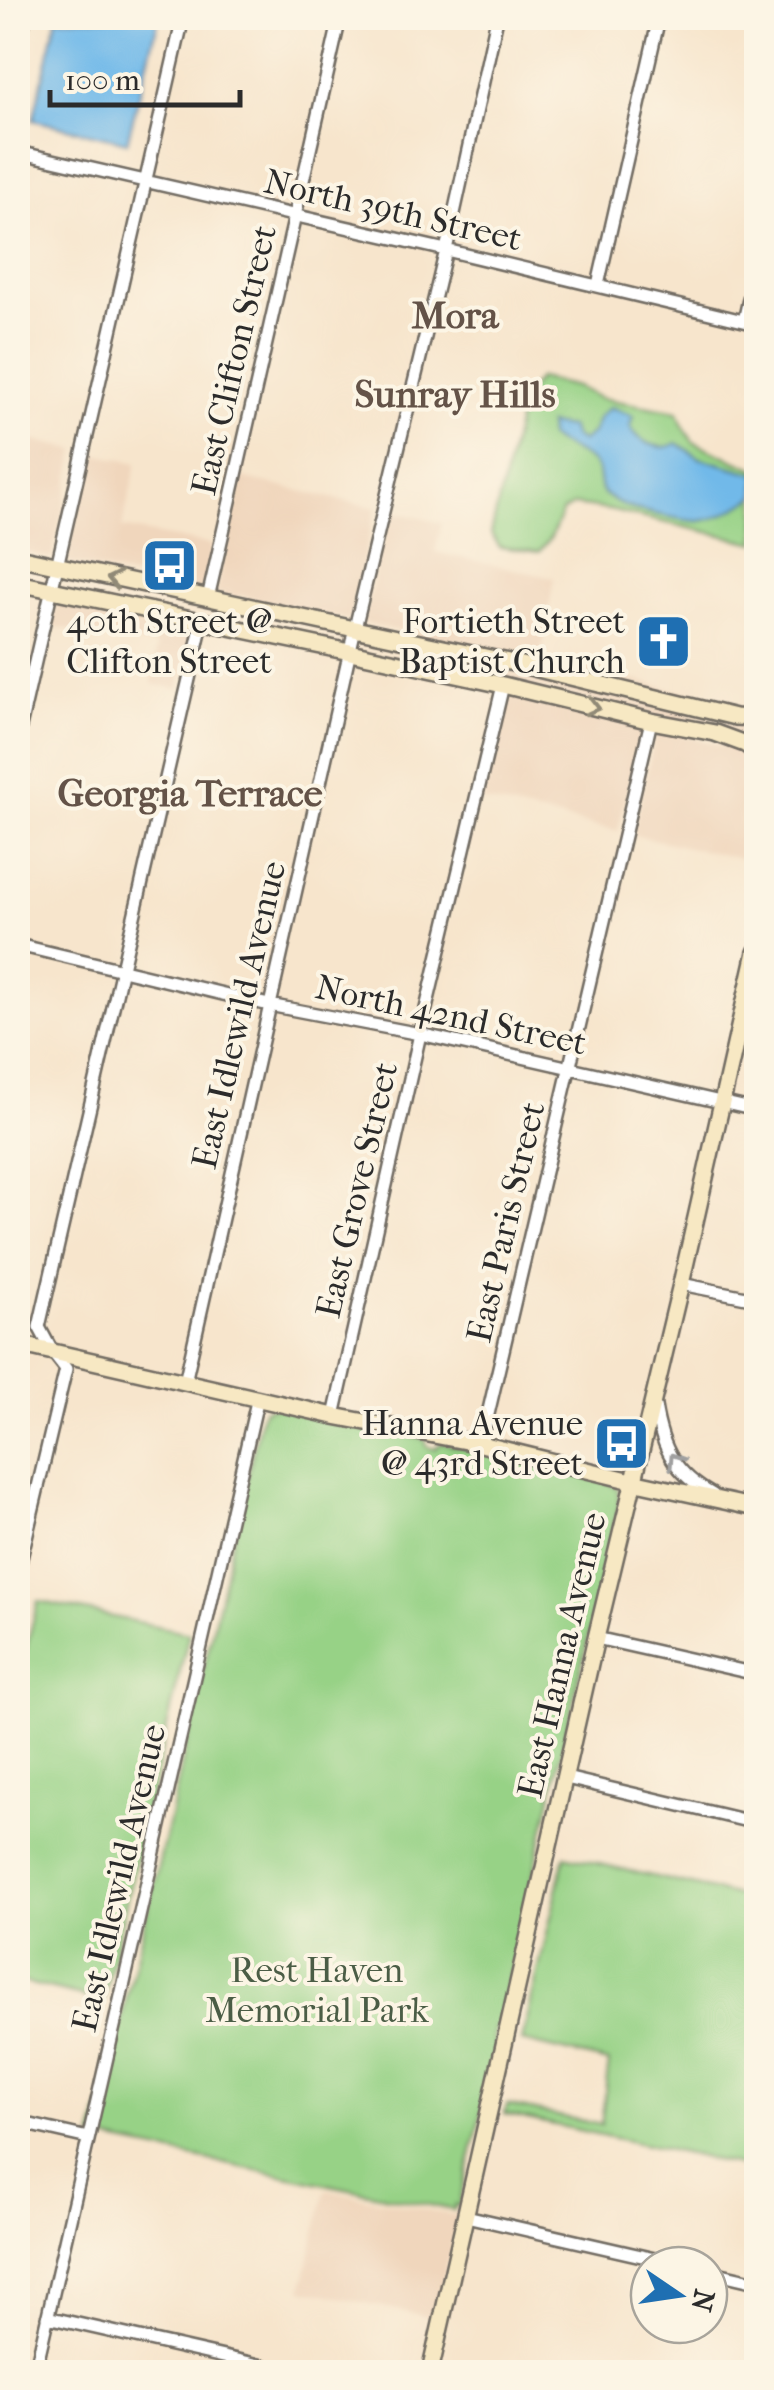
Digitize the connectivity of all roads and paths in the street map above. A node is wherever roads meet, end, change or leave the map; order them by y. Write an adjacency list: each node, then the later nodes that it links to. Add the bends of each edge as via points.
1 (25, 18): 6 (street)
2 (184, 18): 8 (street)
3 (340, 18): 9 (street, East Clifton Street)
4 (496, 18): 10 (street, East Idlewild Avenue)
5 (659, 18): 12 (street)
6 (18, 50)
7 (18, 152): 8 (street, North 39th Street)
8 (146, 182): 9 (street, North 39th Street); 15 (street)
9 (295, 215): 10 (street, North 39th Street); 18 (street, East Clifton Street)
10 (446, 250): 12 (street, North 39th Street); 20 (street, East Idlewild Avenue)
11 (756, 268): 13 (street)
12 (598, 286): 13 (street, North 39th Street)
13 (750, 322)
14 (18, 557): 15 (street)
15 (57, 567): 17 (street); 18 (street, one-way to 15)
16 (18, 582): 17 (street)
17 (52, 591): 19 (street); 25 (street)
18 (208, 598): 20 (street)
19 (202, 622): 21 (street); 29 (street)
20 (355, 628): 21 (street, East Idlewild Avenue); 23 (street)
21 (350, 652): 22 (street); 30 (street, East Idlewild Avenue)
22 (503, 685): 24 (street, one-way to 24); 31 (street, East Grove Street)
23 (756, 718)
24 (652, 721): 26 (street, via 729,736); 32 (street, East Paris Street)
25 (18, 736)
26 (756, 752)
27 (18, 945): 29 (street, North 42nd Street)
28 (756, 952): 33 (street, East Hanna Avenue)
29 (121, 971): 30 (street, North 42nd Street); 38 (street, via 39,1327)
30 (269, 1006): 31 (street, North 42nd Street); 39 (street, East Idlewild Avenue)
31 (420, 1034): 32 (street, North 42nd Street); 42 (street, East Grove Street)
32 (571, 1068): 33 (street, North 42nd Street); 43 (street, East Paris Street)
33 (721, 1102): 34 (street, North 42nd Street); 35 (street, East Hanna Avenue)
34 (756, 1110)
35 (681, 1284): 36 (street); 41 (street, East Hanna Avenue)
36 (756, 1298)
37 (18, 1344): 38 (street)
38 (52, 1351): 39 (street); 47 (street, via 66,1370)
39 (185, 1382): 40 (street)
40 (258, 1396): 42 (street); 53 (street, East Idlewild Avenue)
41 (653, 1397): 44 (street, East Hanna Avenue); 45 (street, one-way to 41, via 678,1469 658,1427)
42 (334, 1416): 43 (street)
43 (481, 1444): 44 (street)
44 (632, 1481): 45 (street); 48 (street, East Hanna Avenue)
45 (726, 1501): 46 (street)
46 (756, 1508)
47 (18, 1571)
48 (596, 1638): 49 (street); 50 (street, East Hanna Avenue)
49 (756, 1674)
50 (566, 1778): 51 (street); 54 (street, East Hanna Avenue)
51 (756, 1823)
52 (18, 2122): 53 (street)
53 (88, 2138): 58 (street, East Idlewild Avenue)
54 (466, 2216): 55 (street); 61 (street, East Hanna Avenue)
55 (629, 2253)
56 (729, 2276): 57 (street)
57 (756, 2282)
58 (48, 2316): 59 (street, East Idlewild Avenue); 60 (street)
59 (34, 2372)
60 (290, 2372)
61 (430, 2372)

